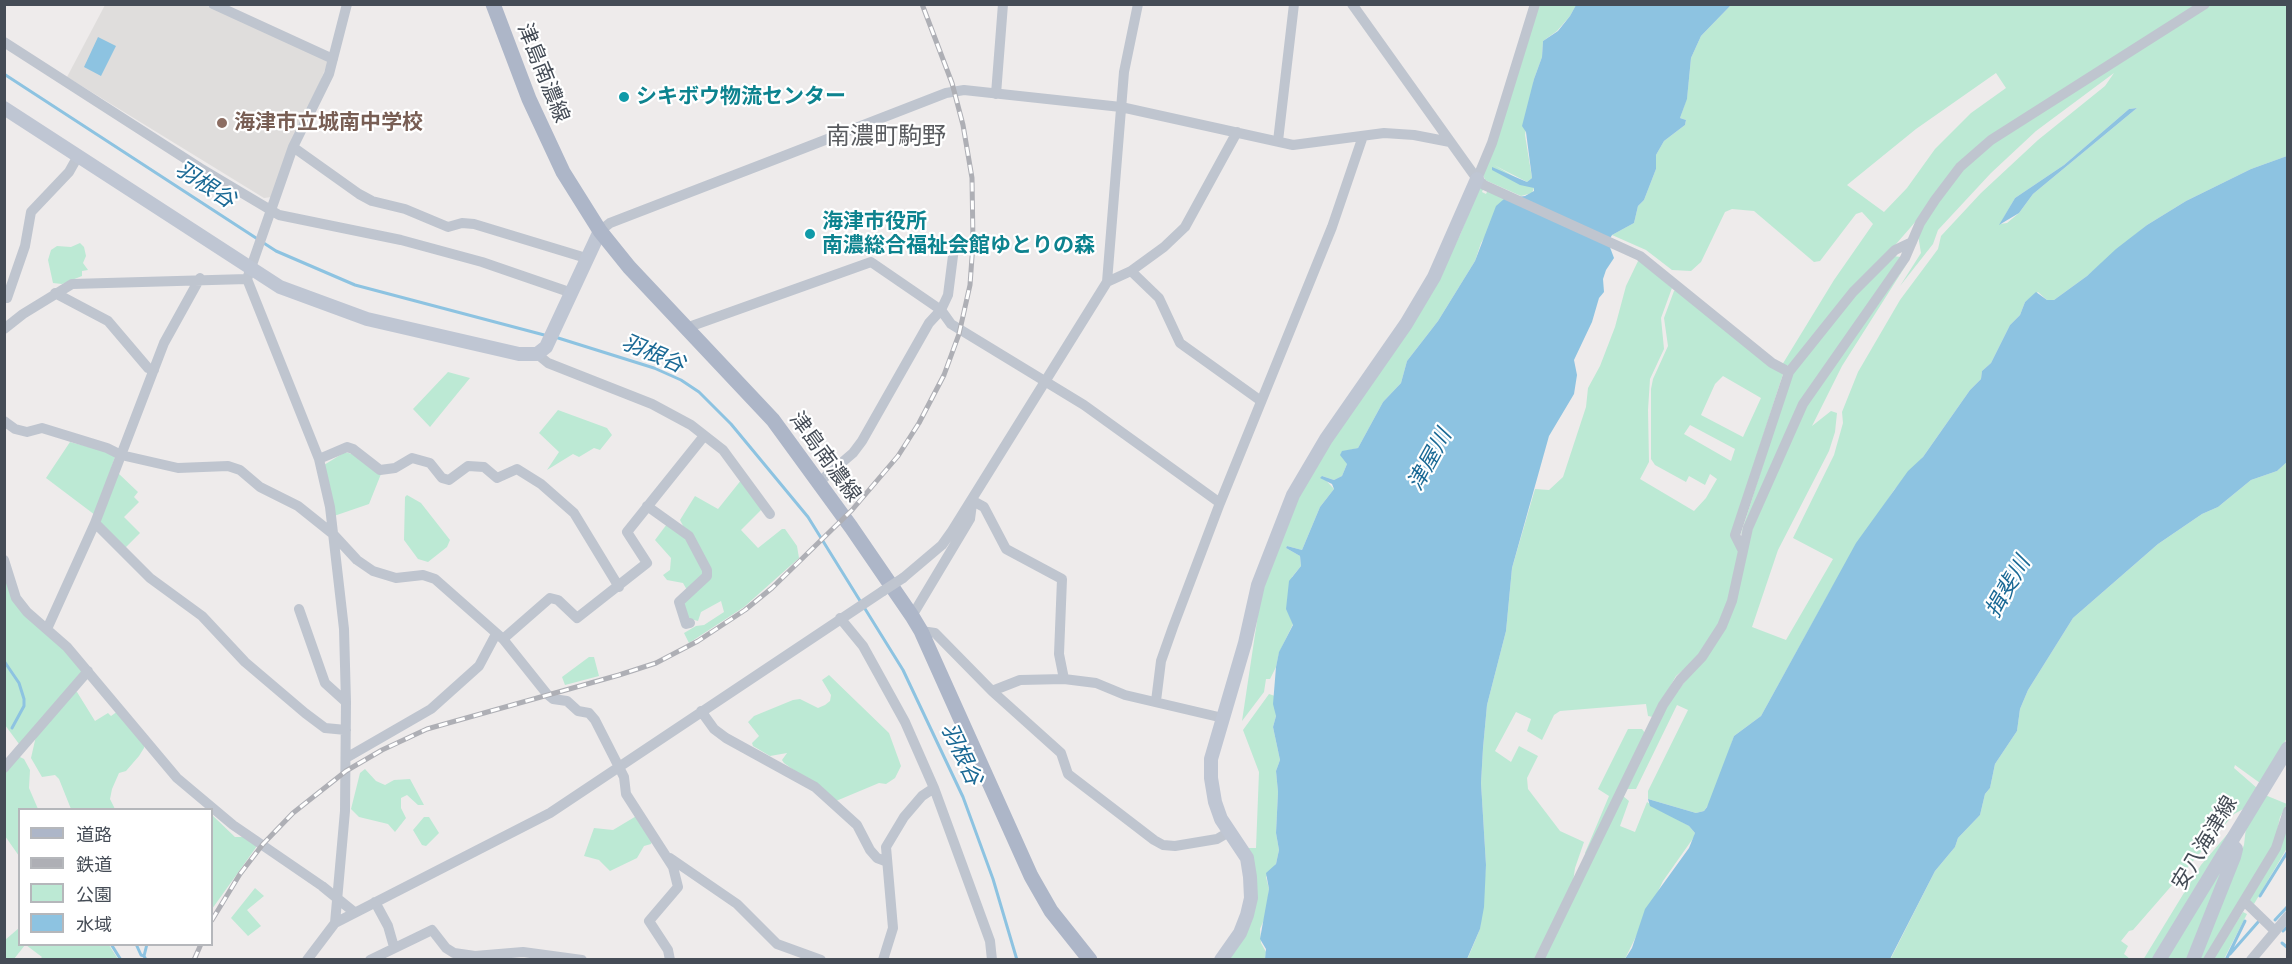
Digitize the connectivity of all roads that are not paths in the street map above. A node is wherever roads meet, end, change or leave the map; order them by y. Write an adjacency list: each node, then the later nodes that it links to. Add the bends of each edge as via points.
1 (213, 4): 11 (street)
2 (347, 4): 11 (street)
3 (493, 4): 23 (main road, 津島南濃線, via 529,99 558,161)
4 (1003, 4): 12 (street)
5 (1138, 4): 13 (street)
6 (1294, 4): 17 (street)
7 (1352, 4): 18 (street)
8 (1535, 4): 21 (street)
9 (2205, 4): 25 (street, via 1984,146 1960,167 1935,200)
10 (4, 42): 22 (street)
11 (333, 59): 19 (street)
12 (996, 94): 13 (street); 23 (street, via 964,90 946,93 610,223)
13 (1121, 107): 15 (street); 30 (street)
14 (4, 108): 20 (street)
15 (1237, 132): 17 (street); 28 (street, via 1185,227)
16 (1364, 136): 17 (street, via 1293,145); 18 (street, via 1414,135); 42 (street, via 1332,227)
17 (1278, 141)
18 (1450, 142): 21 (street)
19 (293, 147): 22 (street); 26 (street, via 372,201 405,209 448,227 474,224)
20 (78, 156): 27 (street); 33 (street, via 69,172 31,212 25,246)
21 (1480, 182): 40 (street, via 1630,251 1709,309 1772,363); 70 (street, via 1434,277 1406,324 1326,439 1293,495 1258,585)
22 (270, 217): 27 (street); 32 (street, via 401,240)
23 (600, 231): 26 (street); 36 (main road, 津島南濃線)
24 (955, 240): 34 (street, via 948,295)
25 (1912, 242): 40 (street, via 1895,250 1853,292); 54 (street, via 1905,258 1803,404)
26 (586, 258): 32 (street)
27 (251, 271): 29 (street); 38 (street, via 280,287 367,319 519,354); 46 (street)
28 (1131, 271): 30 (street); 42 (street, via 1163,304 1180,344)
29 (200, 278): 31 (street, via 84,282); 39 (street)
30 (1107, 282): 41 (street)
31 (55, 293): 35 (street); 39 (street, via 108,321 148,368)
32 (572, 293): 38 (street)
33 (6, 298): 35 (street)
34 (941, 310): 36 (street, via 871,262); 41 (street, via 951,324); 47 (street, via 929,323 862,441)
35 (22, 314): 37 (street)
36 (686, 328): 47 (main road, 津島南濃線, via 772,420)
37 (4, 329)
38 (542, 351): 44 (street, via 549,363 652,404)
39 (154, 370): 45 (street)
40 (1789, 372): 54 (street, via 1735,535)
41 (1045, 380): 48 (street); 49 (street)
42 (1261, 400): 49 (street)
43 (4, 421): 45 (street, via 15,429 27,432 42,428)
44 (704, 436): 50 (street); 51 (street, via 723,450)
45 (121, 455): 52 (street); 53 (street, via 178,468 228,466 240,470 260,487 298,506)
46 (319, 459): 53 (street); 56 (street, via 347,447 380,470 395,468 412,458 430,464 449,480 468,466 484,467 497,478 517,469 574,513)
47 (818, 483): 59 (main road, 津島南濃線)
48 (973, 501): 58 (street, bridge, via 942,545 903,579); 59 (street, via 970,519); 65 (street, via 984,507 1006,549 1062,579 1058,614)
49 (1220, 503): 67 (street, via 1161,661)
50 (647, 506): 56 (street, via 627,532 646,563); 60 (street, via 689,536 707,570 707,576 679,602 686,624)
51 (770, 514)
52 (95, 523): 61 (street); 71 (street, via 150,578 202,616 245,662 305,713 325,728)
53 (333, 534): 63 (street, via 373,571 396,578 423,575 435,579); 68 (street, via 344,629)
54 (1742, 549): 101 (street, via 1732,601 1722,626 1663,705)
55 (4, 560): 61 (street, via 16,598)
56 (619, 587): 63 (street, via 577,618 558,600 550,598)
57 (299, 609): 68 (street, via 325,683)
58 (843, 616): 69 (street); 76 (street, via 875,665)
59 (912, 616): 62 (main road, 津島南濃線)
60 (690, 623)
61 (47, 629): 64 (street)
62 (921, 631): 66 (street, via 935,633); 99 (main road, 津島南濃線, via 1030,876 1051,911)
63 (499, 637): 73 (street, via 479,666 431,709); 74 (street, via 547,694 589,713)
64 (88, 671): 75 (street); 77 (street, via 185,786)
65 (1064, 679): 66 (street, via 1020,680); 67 (street, via 1096,682 1125,695)
66 (992, 691): 80 (street, via 1060,753 1068,774 1154,840 1175,846 1217,839)
67 (1156, 701): 70 (street)
68 (346, 702): 71 (street)
69 (701, 711): 74 (street); 83 (street, via 726,738 814,787 857,825 870,850)
70 (1223, 718): 80 (street, via 1211,759 1210,778 1215,802)
71 (346, 730): 73 (street)
72 (2288, 748): 81 (street, 安八海津線)
73 (346, 758): 84 (street)
74 (619, 766): 82 (street, via 626,794); 85 (street, via 550,813)
75 (4, 768)
76 (934, 788): 83 (street, via 904,817 886,847); 98 (street, via 990,940)
77 (212, 808)
78 (213, 809): 84 (street)
79 (2288, 811): 86 (street, via 2277,848)
80 (1229, 832): 100 (street, via 1247,858 1251,897 1240,933)
81 (2231, 844): 102 (street, 安八海津線); 103 (street, via 2236,849 2234,857)
82 (669, 858): 95 (street, via 678,887 649,921); 96 (street, via 737,904 777,944)
83 (885, 861): 97 (street, via 893,928)
84 (337, 897): 87 (street); 89 (street)
85 (375, 902): 87 (street); 91 (street)
86 (2245, 902): 90 (street); 104 (street)
87 (354, 912): 89 (street)
88 (2288, 916): 90 (street)
89 (335, 923): 93 (street)
90 (2275, 931): 105 (street)
91 (394, 947): 92 (street); 94 (street, via 432,930 454,953 475,956 523,952)
92 (377, 958)
93 (307, 960)
94 (582, 960)
95 (670, 960)
96 (821, 960)
97 (883, 960)
98 (992, 960)
99 (1090, 960)
100 (1221, 960)
101 (1539, 960)
102 (2158, 960)
103 (2193, 960)
104 (2208, 960)
105 (2251, 960)

